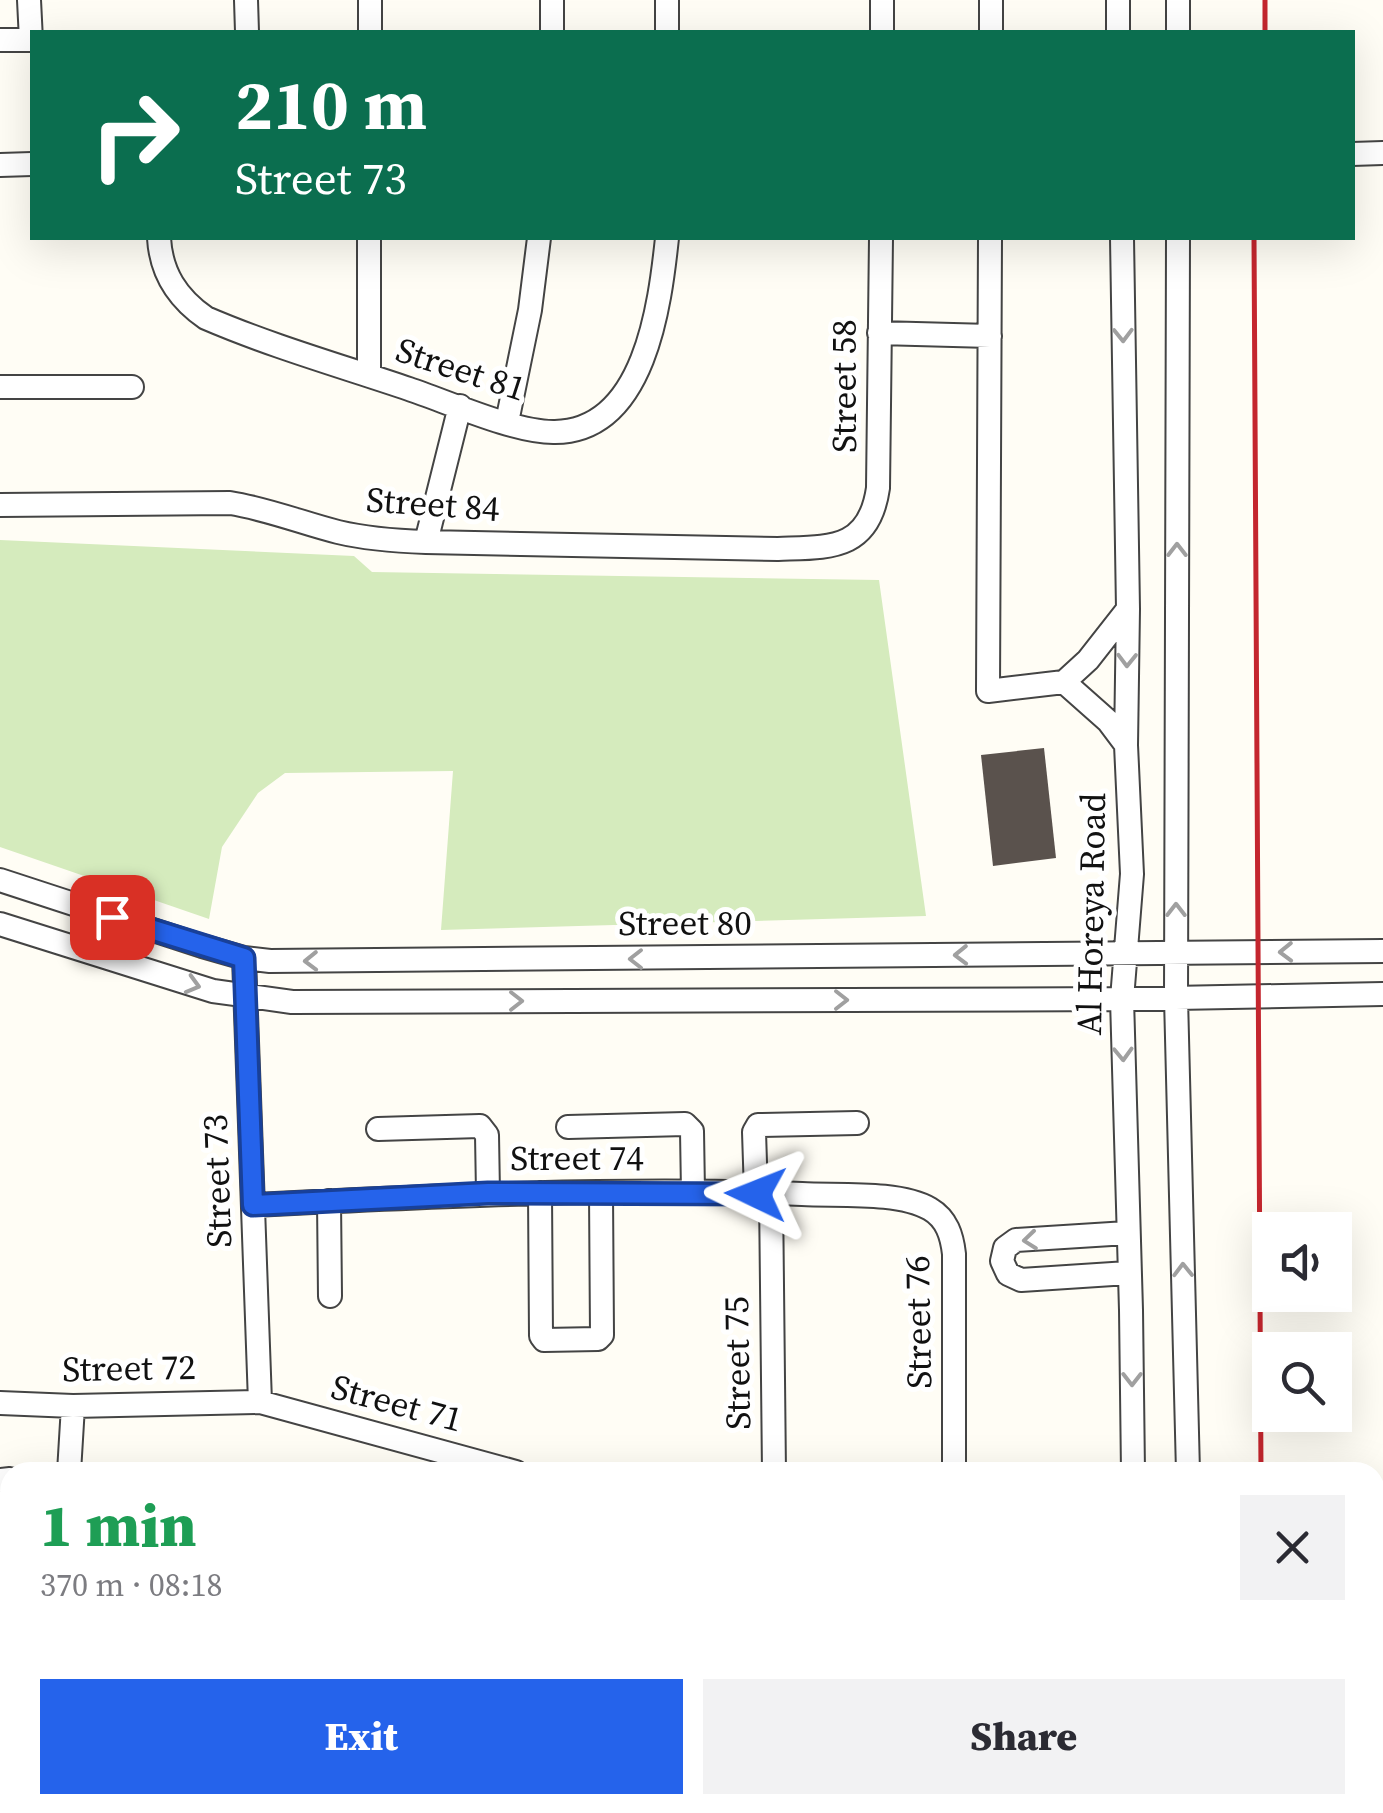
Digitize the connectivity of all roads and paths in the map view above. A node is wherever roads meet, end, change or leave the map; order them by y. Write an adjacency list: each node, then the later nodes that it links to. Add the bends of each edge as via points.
1 (29, 0): 10 (street)
2 (246, 0): 11 (street)
3 (370, 0): 12 (street)
4 (552, 0): 13 (street)
5 (667, 0): 14 (street)
6 (882, 0): 15 (street)
7 (991, 0): 16 (street)
8 (1118, 0): 17 (street)
9 (1178, 0): 18 (street)
10 (31, 30)
11 (246, 30)
12 (370, 30)
13 (552, 30)
14 (667, 30)
15 (882, 30)
16 (990, 30)
17 (1118, 30)
18 (1178, 30)
19 (0, 40): 20 (street)
20 (30, 40)
21 (1383, 153): 22 (street)
22 (1355, 154)
23 (30, 164): 24 (street)
24 (0, 165)
25 (160, 240): 35 (street, Street 81, via 175,290 206,318)
26 (369, 240): 35 (street)
27 (539, 240): 39 (street)
28 (667, 240): 39 (street, Street 81, via 657,320 614,406 576,430)
29 (880, 240): 33 (street, Street 58)
30 (990, 240): 34 (street)
31 (1122, 240): 43 (street, Al Horeya Road, one-way to 43)
32 (1178, 240): 49 (street, one-way to 32)
33 (879, 332): 34 (street); 41 (street, Street 58, via 878,488)
34 (990, 336): 44 (street, via 988,690)
35 (369, 375): 38 (street, Street 81)
36 (0, 387): 37 (street)
37 (132, 388)
38 (460, 406): 39 (street, Street 81); 42 (street)
39 (507, 422)
40 (0, 504): 42 (street, Street 84, via 230,503 337,532)
41 (862, 532): 42 (street, Street 84, via 824,548 778,550)
42 (426, 542)
43 (1128, 608): 44 (street); 45 (street, Al Horeya Road, one-way to 45)
44 (1064, 682): 45 (street)
45 (1126, 744): 50 (street, Al Horeya Road, via 1132,874)
46 (0, 880): 51 (street, Street 80)
47 (0, 924): 53 (street, one-way to 53)
48 (1383, 951): 49 (street, Street 80, one-way to 49)
49 (1176, 954): 50 (street, Street 80); 54 (street)
50 (1124, 955): 51 (street, Street 80, one-way to 51); 55 (street, Al Horeya Road)
51 (244, 958): 53 (street, Street 73)
52 (1383, 994): 54 (street)
53 (246, 998): 55 (street, one-way to 55); 66 (street, Street 73)
54 (1176, 998): 55 (street); 80 (street, one-way to 54)
55 (1122, 999): 67 (street, Al Horeya Road, one-way to 67)
56 (857, 1124): 63 (street, Street 75, via 758,1125)
57 (568, 1127): 60 (street, via 688,1126)
58 (378, 1129): 61 (street, via 480,1126 487,1135)
59 (601, 1192): 60 (street, Street 74); 62 (street, Street 74); 62 (street, via 602,1336 541,1338)
60 (692, 1192): 63 (street, Street 74)
61 (488, 1193): 62 (street, Street 74); 65 (street, Street 74)
62 (540, 1193)
63 (763, 1193): 64 (street, Street 74); 77 (street, Street 75)
64 (902, 1200): 78 (street, Street 76, via 930,1208 952,1236)
65 (328, 1201): 66 (street, Street 74); 71 (street)
66 (253, 1205): 72 (street, Street 73)
67 (1127, 1232): 68 (street); 69 (street, Al Horeya Road)
68 (1093, 1235): 70 (street); 70 (street, one-way to 70, via 1016,1240 1002,1262 1021,1280)
69 (1128, 1273): 70 (street); 79 (street, Al Horeya Road, one-way to 79)
70 (1096, 1276)
71 (330, 1296)
72 (260, 1402): 74 (street, Street 72); 76 (street, Street 71)
73 (0, 1403): 74 (street, Street 72)
74 (73, 1406): 75 (street)
75 (70, 1462)
76 (479, 1462)
77 (774, 1462)
78 (954, 1462)
79 (1132, 1462)
80 (1188, 1462)

